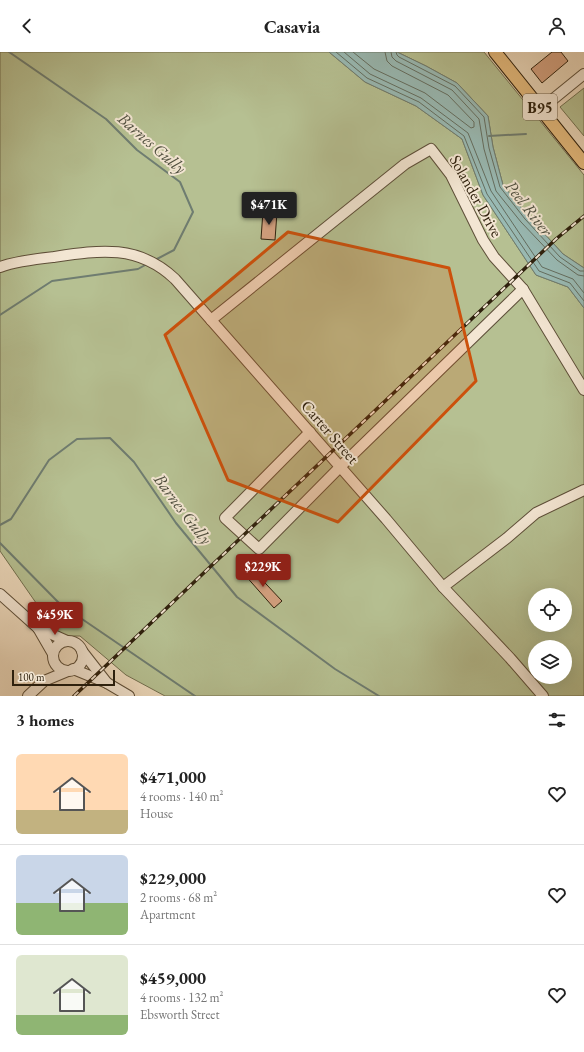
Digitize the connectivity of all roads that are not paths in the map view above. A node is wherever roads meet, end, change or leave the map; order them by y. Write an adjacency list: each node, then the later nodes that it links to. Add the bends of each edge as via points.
1 (495, 52): 3 (main road, B95)
2 (584, 74): 3 (street)
3 (541, 109): 4 (main road, B95)
4 (584, 163)
5 (0, 267): 7 (street, Carter Street, via 101,251 127,253 149,260 166,270)
6 (522, 289): 7 (street, Solander Drive, via 494,257 451,175 431,149 405,164); 8 (street, Solander Drive); 10 (street)
7 (211, 320): 9 (street, Carter Street)
8 (584, 390)
9 (310, 432): 10 (street, Carter Street); 10 (street, via 225,518 259,549)
10 (340, 467): 12 (street, Carter Street)
11 (584, 490): 12 (street, via 536,514)
12 (443, 587): 23 (street, Carter Street)
13 (0, 594): 14 (street)
14 (38, 628): 15 (street); 17 (street)
15 (67, 641): 16 (street, via 76,644); 17 (street, via 59,644)
16 (82, 651): 18 (street, via 80,664); 20 (street)
17 (53, 656): 18 (street, via 57,666); 19 (street)
18 (71, 670): 19 (street); 20 (street)
19 (44, 681): 22 (street)
20 (107, 684): 21 (street)
21 (124, 695)
22 (28, 696)
23 (543, 696)

